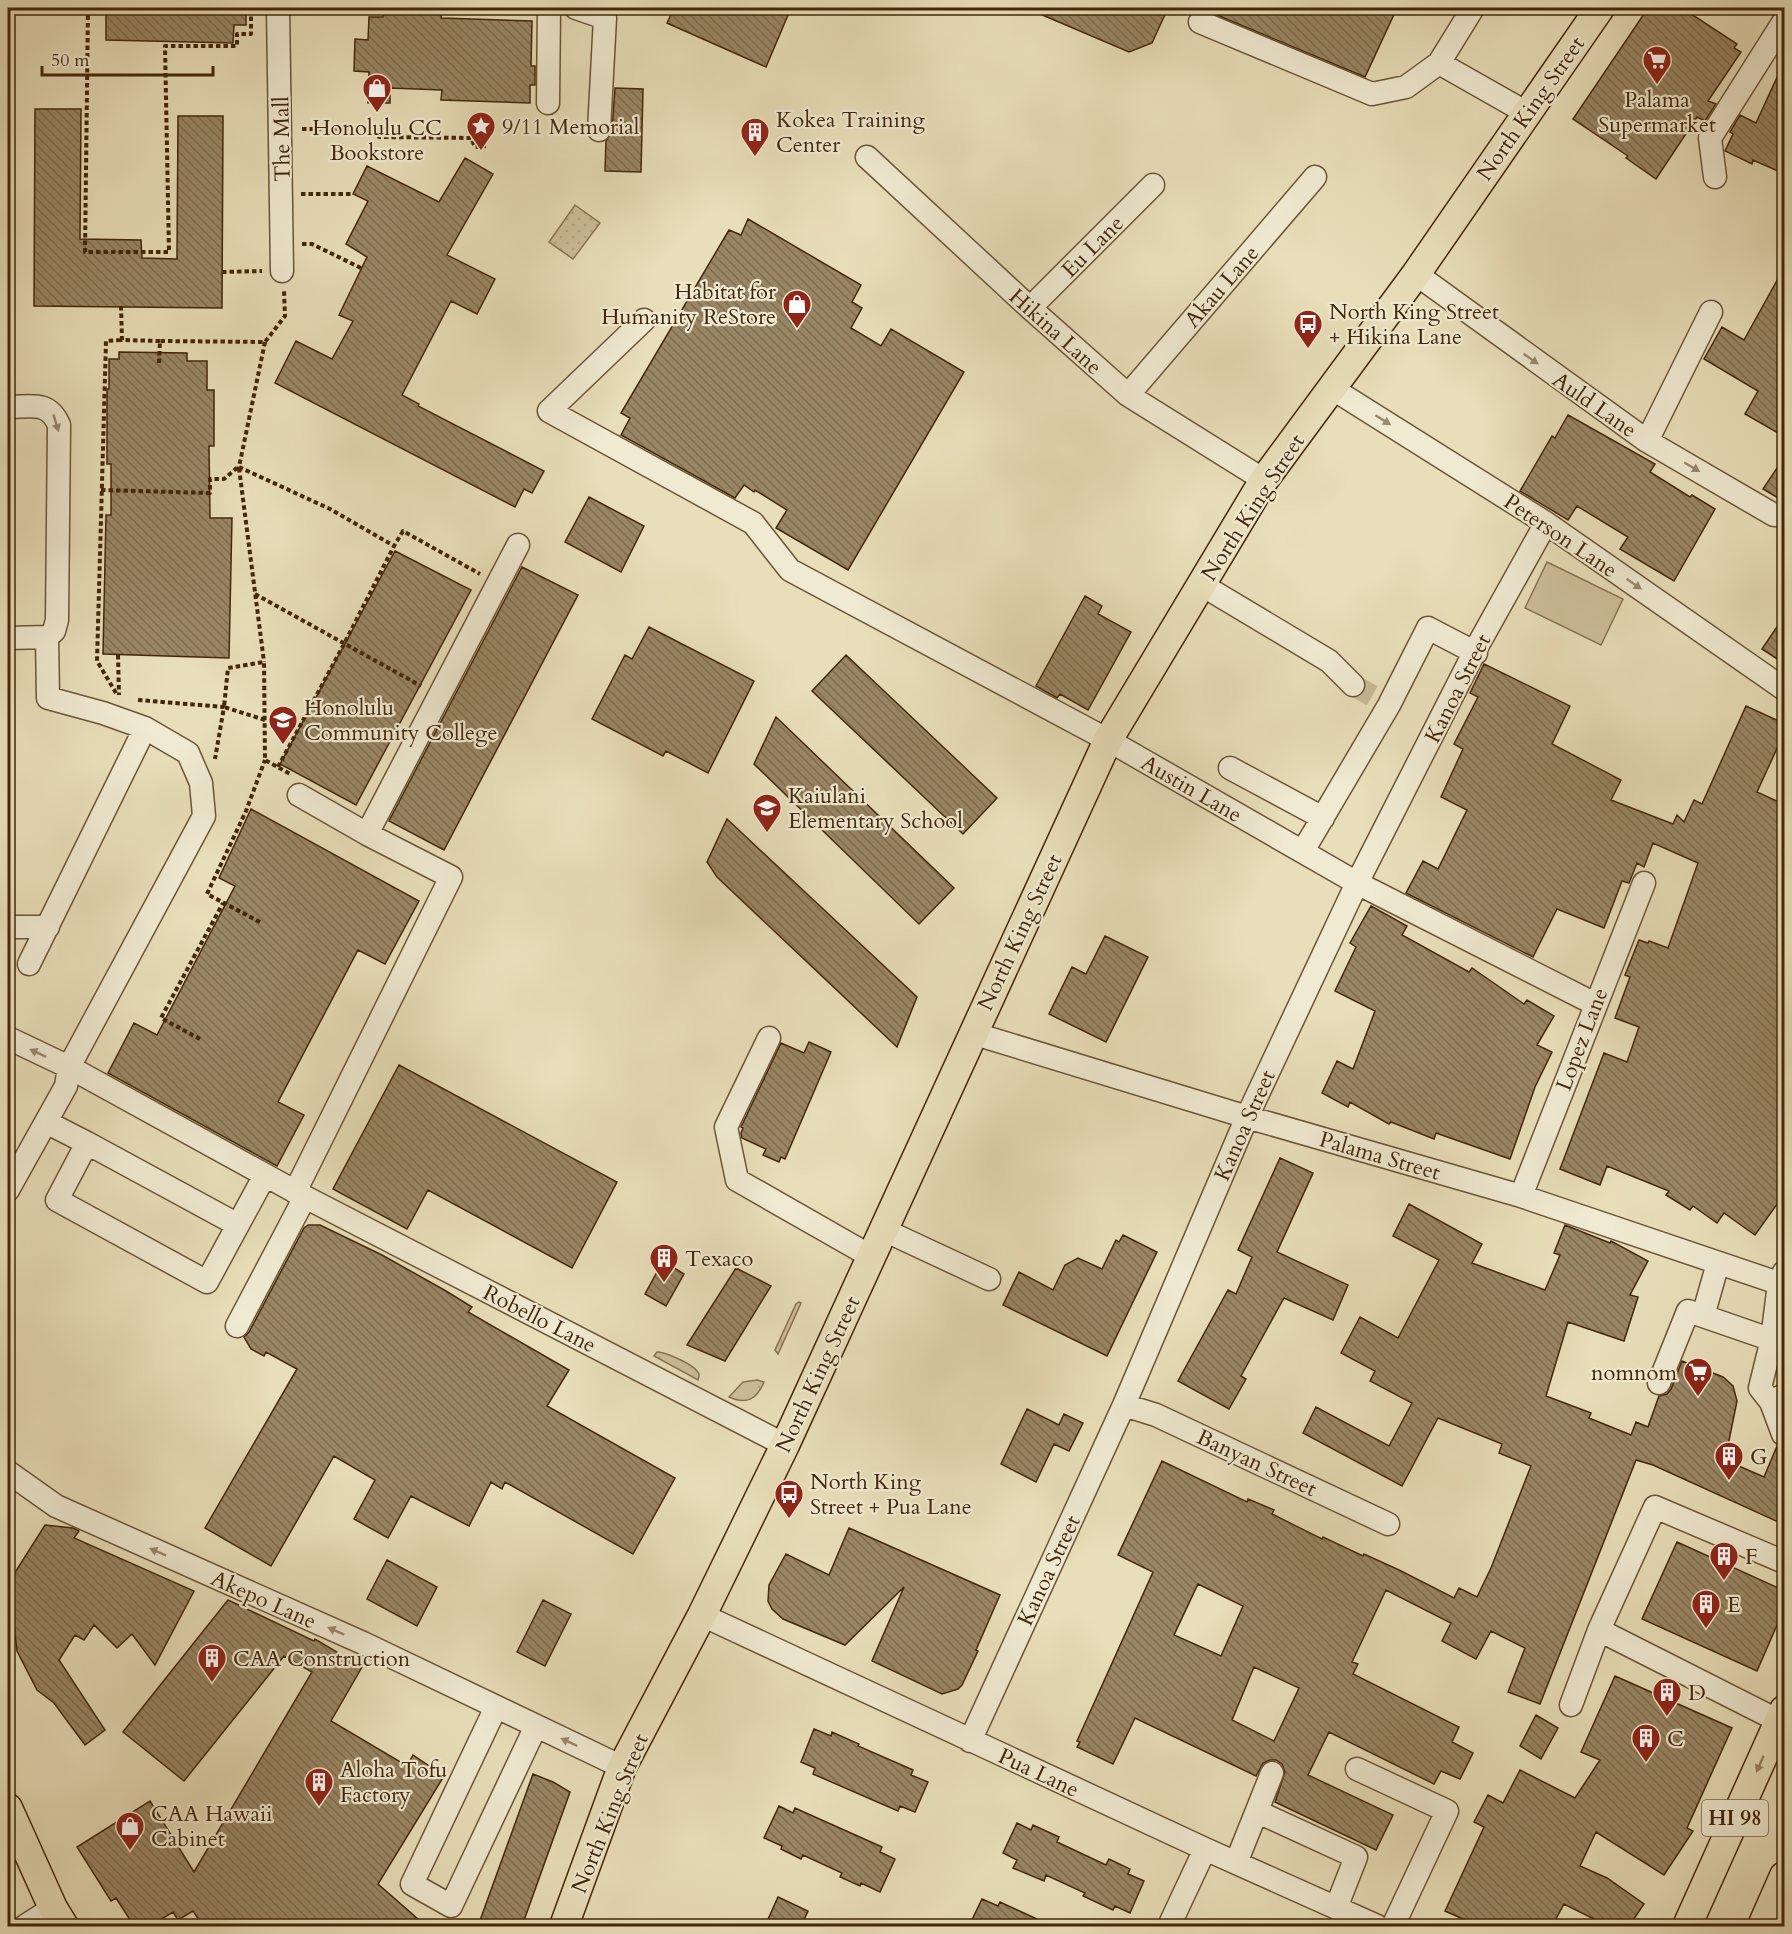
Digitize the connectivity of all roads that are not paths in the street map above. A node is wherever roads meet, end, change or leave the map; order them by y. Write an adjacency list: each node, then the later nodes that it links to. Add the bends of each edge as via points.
1 (278, 8): 16 (street, The Mall)
2 (549, 8): 9 (street)
3 (576, 8): 11 (street, via 605,18)
4 (1473, 8): 8 (street)
5 (1600, 8): 10 (main road, North King Street)
6 (1785, 21): 14 (street, via 1710,138)
7 (1200, 22): 8 (street, via 1372,94 1406,87)
8 (1439, 63): 10 (street)
9 (548, 103)
10 (1527, 112): 17 (main road, North King Street)
11 (599, 130)
12 (867, 157): 18 (street, Hikina Lane)
13 (1315, 177): 22 (street, Akau Lane)
14 (1715, 177)
15 (1154, 184): 18 (street, Eu Lane)
16 (282, 271)
17 (1416, 274): 21 (main road, North King Street); 24 (street, Auld Lane, one-way to 24)
18 (1030, 308): 22 (street, Hikina Lane)
19 (1711, 312): 24 (street)
20 (644, 320): 36 (street, Austin Lane, via 549,411 753,523 790,570)
21 (1333, 389): 25 (main road, North King Street); 27 (street, Peterson Lane, one-way to 27)
22 (1128, 395): 25 (street, Hikina Lane)
23 (8, 407): 30 (street, one-way to 30, via 45,407 59,425 57,620)
24 (1647, 441): 26 (street, Auld Lane, one-way to 26, via 1774,515)
25 (1264, 480): 29 (main road, North King Street)
26 (1785, 515)
27 (1546, 523): 32 (street, Kanoa Street); 34 (street, Peterson Lane, one-way to 34)
28 (518, 546): 40 (street)
29 (1202, 585): 33 (street, via 1329,661); 36 (main road, North King Street)
30 (47, 637): 31 (street); 35 (street, via 48,698)
31 (8, 638)
32 (1476, 653): 39 (street, via 1428,628); 42 (street, Kanoa Street)
33 (1353, 685)
34 (1785, 690)
35 (145, 728): 45 (street); 51 (street, via 188,753 201,783 204,816)
36 (1108, 740): 41 (street, Austin Lane); 48 (main road, North King Street)
37 (1230, 768): 39 (street)
38 (299, 787): 40 (street)
39 (1323, 818): 41 (street)
40 (367, 834): 57 (street, via 451,877)
41 (1304, 851): 42 (street, Austin Lane)
42 (1357, 883): 47 (street, Austin Lane); 52 (street, Kanoa Street)
43 (1644, 883): 47 (street, Lopez Lane)
44 (8, 927): 45 (street)
45 (48, 927): 46 (street)
46 (29, 964)
47 (1595, 1004): 58 (street, Lopez Lane)
48 (972, 1033): 52 (street, Palama Street); 60 (main road, North King Street)
49 (8, 1038): 51 (street, Robello Lane, one-way to 49)
50 (769, 1038): 61 (street, via 726,1127 737,1180)
51 (69, 1067): 53 (street, via 66,1086); 55 (street, Robello Lane)
52 (1247, 1117): 58 (street, Palama Street); 70 (street, Kanoa Street)
53 (46, 1122): 54 (street); 56 (street)
54 (87, 1143): 59 (street); 59 (street, via 57,1200 207,1282)
55 (265, 1175): 57 (street, Robello Lane); 59 (street)
56 (8, 1190)
57 (300, 1194): 66 (street); 72 (street, Robello Lane)
58 (1521, 1196): 62 (street, Palama Street)
59 (238, 1224)
60 (884, 1230): 61 (main road, North King Street); 63 (street)
61 (872, 1257): 72 (main road, North King Street)
62 (1718, 1263): 64 (street, Palama Street); 65 (street)
63 (988, 1279)
64 (1783, 1280): 67 (street)
65 (1703, 1316): 67 (street); 68 (street, via 1688,1311)
66 (237, 1326)
67 (1778, 1342): 69 (street, via 1760,1388)
68 (1659, 1383)
69 (1780, 1402): 71 (street)
70 (1124, 1405): 74 (street, Banyan Street, via 1156,1415); 82 (street, Kanoa Street)
71 (1783, 1434)
72 (784, 1445): 76 (main road, North King Street)
73 (8, 1472): 79 (street, Akepo Lane, one-way to 73, via 56,1506)
74 (1388, 1524)
75 (1785, 1562): 77 (street, via 1655,1507)
76 (702, 1615): 82 (street, Pua Lane); 83 (main road, North King Street)
77 (1599, 1630): 78 (street); 80 (street)
78 (1571, 1705)
79 (496, 1707): 81 (street, Akepo Lane); 81 (street, via 412,1884 451,1906)
80 (1782, 1716): 99 (main road, HI 98, one-way to 99)
81 (536, 1726): 83 (street, Akepo Lane, one-way to 81)
82 (970, 1741): 88 (street, Pua Lane)
83 (622, 1767): 95 (main road, North King Street)
84 (1357, 1769): 98 (street, via 1447,1811)
85 (1272, 1773): 87 (street)
86 (8, 1808): 92 (main road)
87 (1258, 1812): 89 (street); 91 (street, via 1356,1857)
88 (1205, 1849): 89 (street, Pua Lane); 96 (street)
89 (1236, 1863): 91 (street, Pua Lane)
90 (1785, 1876): 93 (main road)
91 (1336, 1908): 97 (street, Pua Lane)
92 (58, 1917): 94 (street)
93 (1772, 1917)
94 (25, 1926)
95 (564, 1926)
96 (1169, 1926)
97 (1377, 1926)
98 (1393, 1926)
99 (1687, 1926)

